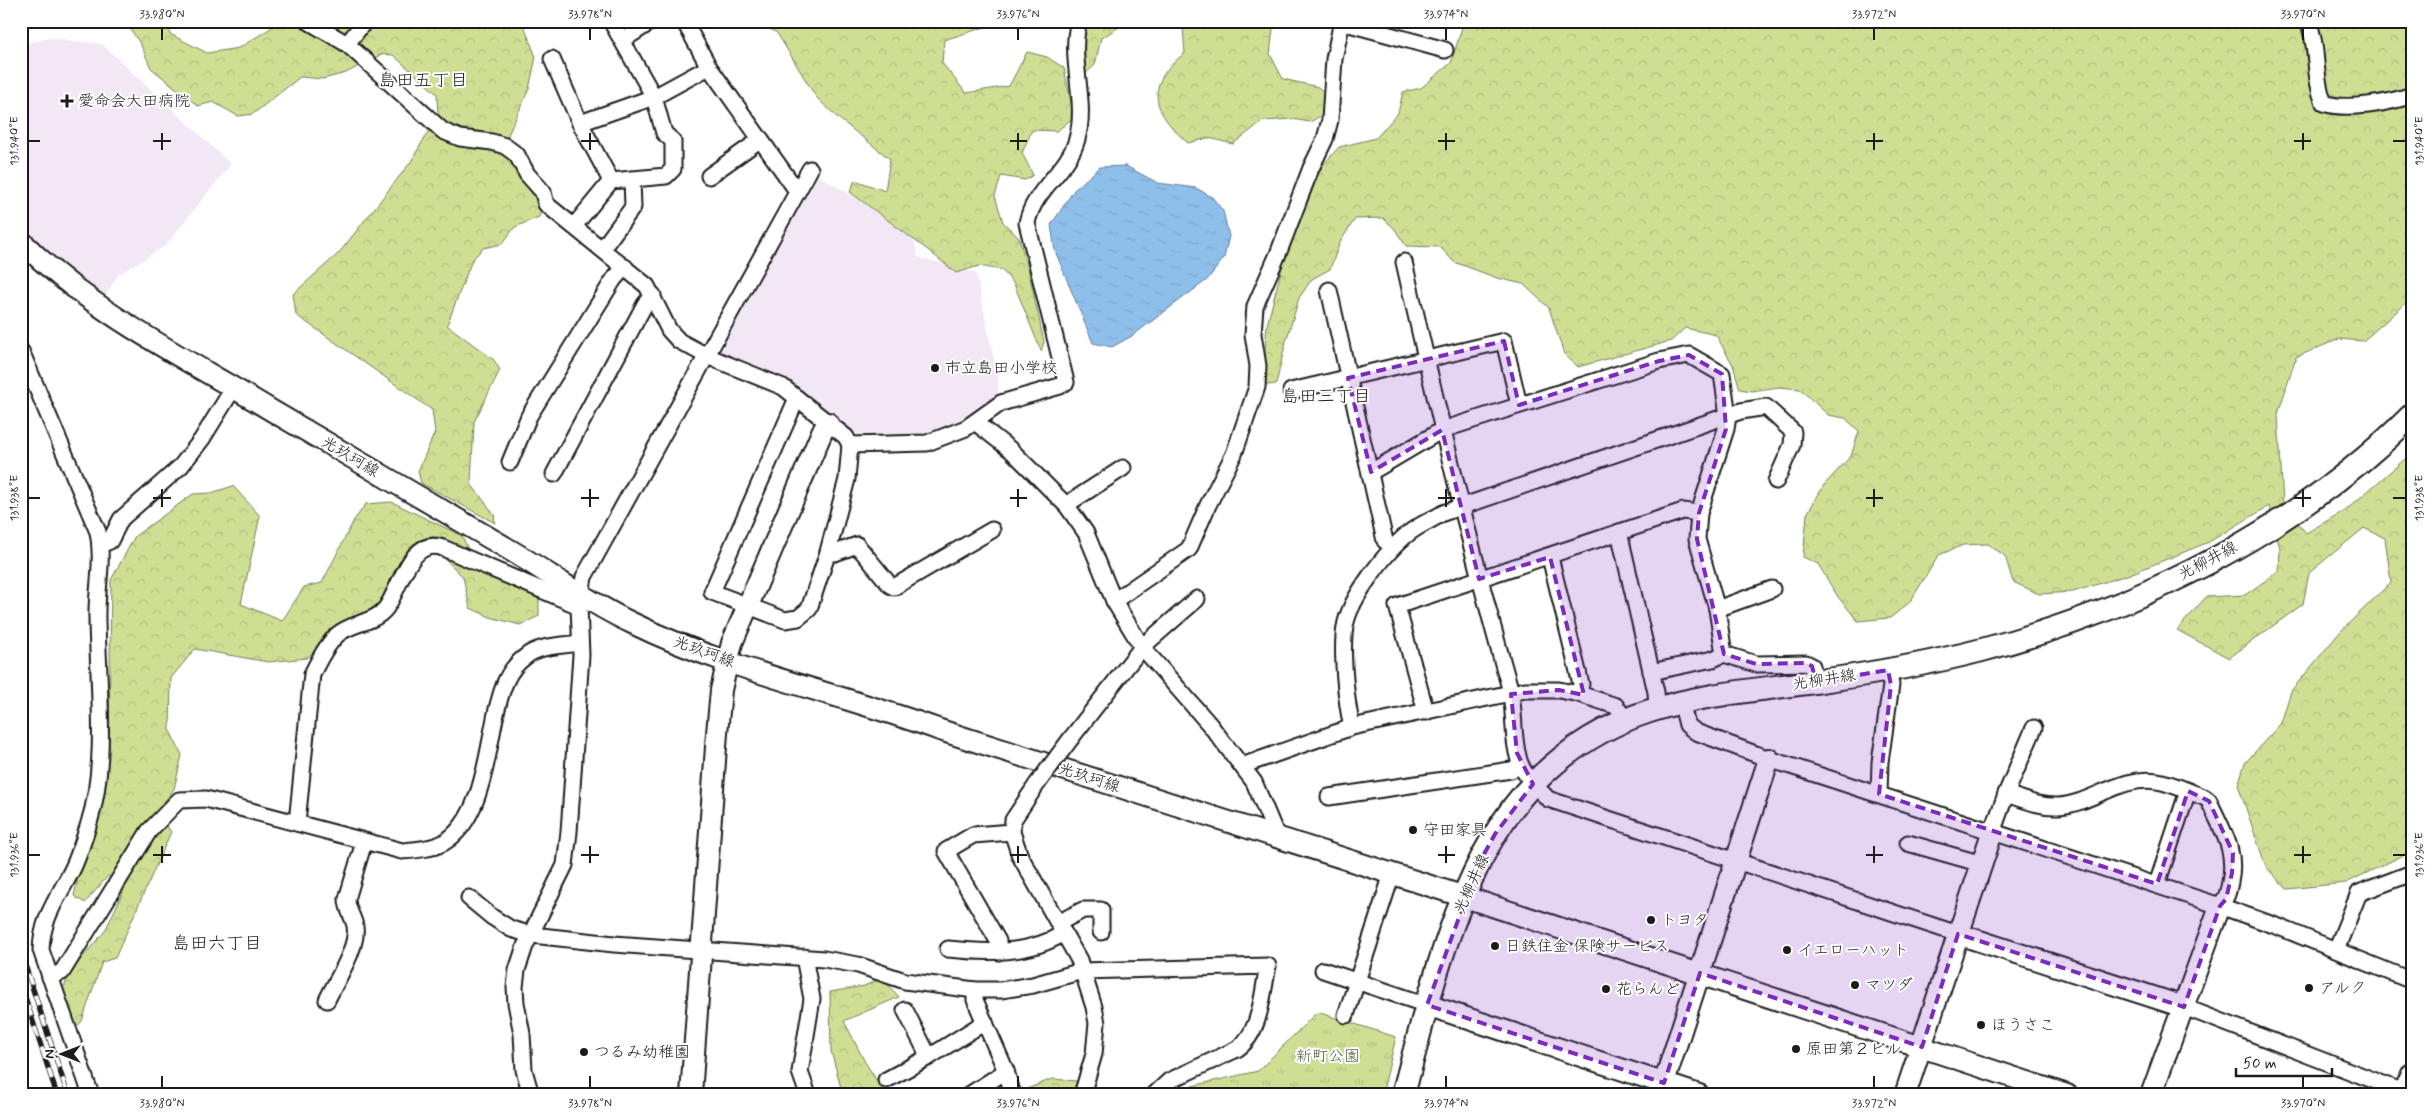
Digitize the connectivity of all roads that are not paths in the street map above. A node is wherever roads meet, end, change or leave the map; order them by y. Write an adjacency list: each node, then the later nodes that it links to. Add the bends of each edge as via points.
1 (308, 21): 10 (street)
2 (365, 21): 10 (street)
3 (611, 21): 9 (street)
4 (652, 21): 9 (street)
5 (684, 21): 13 (street)
6 (1079, 21): 40 (street, via 1075,55 1082,121 1065,163 1036,198 1027,224 1066,382 1001,403)
7 (2308, 21): 14 (street, via 2314,36 2318,88 2324,103 2334,107 2396,101)
8 (1342, 22): 11 (street); 62 (street, via 1334,59 1330,120 1325,139 1255,306 1253,334 1258,366 1257,387 1241,436 1189,549)
9 (623, 40): 15 (street)
10 (347, 44): 23 (street, via 443,131 460,138 505,146 517,155 527,174 543,192 546,204)
11 (1445, 50)
12 (552, 59): 16 (street)
13 (709, 67): 15 (street); 17 (street)
14 (2412, 95)
15 (654, 97): 16 (street); 20 (street, via 664,133 673,141 673,169 666,176)
16 (580, 123): 21 (street)
17 (761, 139): 19 (street); 22 (street)
18 (810, 169): 22 (street)
19 (709, 176)
20 (632, 179): 21 (street); 25 (street, via 633,207)
21 (611, 181): 23 (street)
22 (796, 191): 31 (street)
23 (574, 226): 25 (street)
24 (21, 241): 34 (street, 光玖珂線, via 43,264 88,298)
25 (602, 250): 27 (street)
26 (1404, 262): 32 (street)
27 (625, 267): 29 (street); 44 (street, via 614,279 529,416)
28 (1329, 290): 33 (street)
29 (653, 295): 31 (street, via 669,330 679,341); 47 (street, via 645,304)
30 (21, 351): 55 (street, via 98,532)
31 (707, 356): 36 (street, via 783,387); 61 (street, via 584,577)
32 (1426, 359): 33 (street); 37 (street, via 1504,341); 42 (street)
33 (1348, 378): 35 (street); 46 (street)
34 (234, 387): 55 (street, via 181,466 121,520 110,541); 61 (street, 光玖珂線, via 517,554)
35 (1290, 391)
36 (797, 398): 41 (street); 63 (street, via 712,592)
37 (1519, 405): 39 (street, via 1659,361 1689,355 1722,374); 42 (street)
38 (2412, 415): 69 (main road, 光柳井線, via 2386,441 2312,500 2234,548 2151,592 2074,622 1981,650)
39 (1728, 416): 48 (street, via 1766,408 1793,432 1792,445); 50 (street); 51 (street)
40 (975, 422): 43 (street, via 927,443); 49 (street, via 1012,451)
41 (828, 423): 43 (street, via 846,437); 63 (street)
42 (1442, 430): 46 (street); 50 (street)
43 (850, 445): 56 (street, via 847,479)
44 (510, 462)
45 (1123, 468): 49 (street)
46 (1371, 472): 54 (street)
47 (554, 474)
48 (1776, 481)
49 (1067, 506): 62 (street, via 1086,533)
50 (1460, 506): 58 (street); 78 (street, via 1409,533 1361,589 1345,625 1344,648)
51 (1699, 513): 53 (street, via 1683,511); 64 (street, via 1698,539)
52 (992, 530): 56 (street, via 894,587 857,545 835,553)
53 (1619, 532): 57 (street); 70 (street)
54 (1385, 541)
55 (100, 545): 113 (street, via 96,792 73,868 48,913 42,932 41,950)
56 (828, 552): 63 (street, via 809,609 798,618 785,620)
57 (1550, 557): 58 (street); 73 (street, via 1581,684)
58 (1479, 579): 72 (street); 76 (street, via 1397,606)
59 (1772, 589): 64 (street)
60 (1197, 599): 66 (street)
61 (580, 601): 65 (street); 68 (street, 光玖珂線); 87 (street, via 434,544 424,547 413,556 382,614 338,635 320,657 312,674)
62 (1114, 601): 66 (street)
63 (747, 606): 68 (street)
64 (1717, 609): 67 (street)
65 (579, 643): 91 (street, via 546,647 526,656 510,672 501,691 478,794 459,832 442,844 422,849 402,851); 104 (street, via 581,655 570,832 565,865)
66 (1142, 647): 81 (street); 89 (street, bridge, via 1037,784 1013,820)
67 (1724, 654): 70 (street); 71 (street, via 1756,664 1806,663 1812,666)
68 (726, 661): 90 (street, 光玖珂線); 106 (street, via 717,733)
69 (1888, 670): 71 (main road, 光柳井線); 84 (street, via 1891,685 1881,745)
70 (1651, 672): 75 (street)
71 (1816, 682): 74 (main road, 光柳井線)
72 (1511, 694): 73 (street, via 1525,690 1559,690); 76 (street); 82 (street, via 1517,753)
73 (1579, 694): 77 (street, via 1616,706)
74 (1681, 701): 75 (main road, 光柳井線); 80 (street, via 1687,725 1696,732)
75 (1657, 707): 77 (main road, 光柳井線)
76 (1426, 712): 78 (street)
77 (1626, 720): 82 (main road, 光柳井線, via 1606,728)
78 (1352, 726): 81 (street)
79 (2034, 728): 85 (street)
80 (1769, 759): 84 (street); 93 (street)
81 (1244, 768): 90 (street, via 1254,782)
82 (1527, 775): 86 (street, via 1511,770); 93 (street, via 1548,799); 98 (main road, 光柳井線)
83 (2188, 791): 85 (street, via 2157,781 2138,781 2057,806 2036,804); 97 (street); 100 (street, via 2209,801 2232,853 2232,873 2226,899)
84 (1879, 794): 88 (street)
85 (2006, 794): 88 (street)
86 (1329, 797)
87 (296, 823): 91 (street); 113 (street, via 206,799 179,800 149,831 62,972)
88 (1993, 830): 94 (street); 97 (street)
89 (1012, 832): 101 (street, via 1020,856); 108 (street, via 973,835 946,851 998,941)
90 (1278, 839): 96 (street, 光玖珂線)
91 (364, 842): 117 (street, via 347,899 356,934)
92 (1908, 843): 94 (street)
93 (1736, 860): 103 (street); 112 (street)
94 (1982, 864): 103 (street)
95 (2412, 873): 107 (street, via 2359,892)
96 (1392, 874): 98 (street, 光玖珂線); 115 (street)
97 (2157, 884): 100 (street)
98 (1465, 897): 112 (street, 光玖珂線); 118 (main road, 光柳井線)
99 (470, 898): 104 (street, via 492,917)
100 (2220, 906): 107 (street); 119 (street)
101 (1061, 928): 102 (street, via 1083,910 1101,910); 108 (street, via 1055,938); 111 (street)
102 (1101, 932)
103 (1958, 934): 119 (street); 123 (street)
104 (532, 935): 106 (street); 131 (street, via 517,970 515,987 524,1070)
105 (948, 948): 108 (street)
106 (703, 950): 109 (street); 132 (street)
107 (2336, 950): 114 (street)
108 (999, 952)
109 (804, 956): 116 (street, via 858,966 905,981); 133 (street, via 812,999 800,1072)
110 (1323, 970): 115 (street)
111 (1082, 971): 116 (street, via 1033,985); 136 (street, via 1097,1023 1094,1054); 137 (street, via 1268,966 1254,1030 1247,1043 1169,1081)
112 (1700, 973): 123 (street, 光玖珂線); 128 (street)
113 (50, 977): 130 (street)
114 (2412, 981)
115 (1358, 982): 118 (street); 121 (street)
116 (975, 990): 122 (street)
117 (327, 1000)
118 (1427, 1005): 128 (street); 138 (main road, 光柳井線)
119 (2184, 1007): 129 (street); 142 (street)
120 (905, 1010): 124 (street)
121 (1346, 1014)
122 (985, 1022): 124 (street); 125 (street)
123 (1922, 1047): 140 (street); 141 (street, 光玖珂線)
124 (930, 1058): 127 (street)
125 (1006, 1071): 134 (street); 135 (street)
126 (2412, 1074): 129 (street)
127 (886, 1080)
128 (1662, 1089): 139 (street)
129 (2404, 1094)
130 (91, 1095)
131 (531, 1095)
132 (692, 1095)
133 (808, 1095)
134 (969, 1095)
135 (1013, 1095)
136 (1082, 1095)
137 (1154, 1095)
138 (1403, 1095)
139 (1700, 1095)
140 (1905, 1095)
141 (2067, 1095)
142 (2151, 1095)

